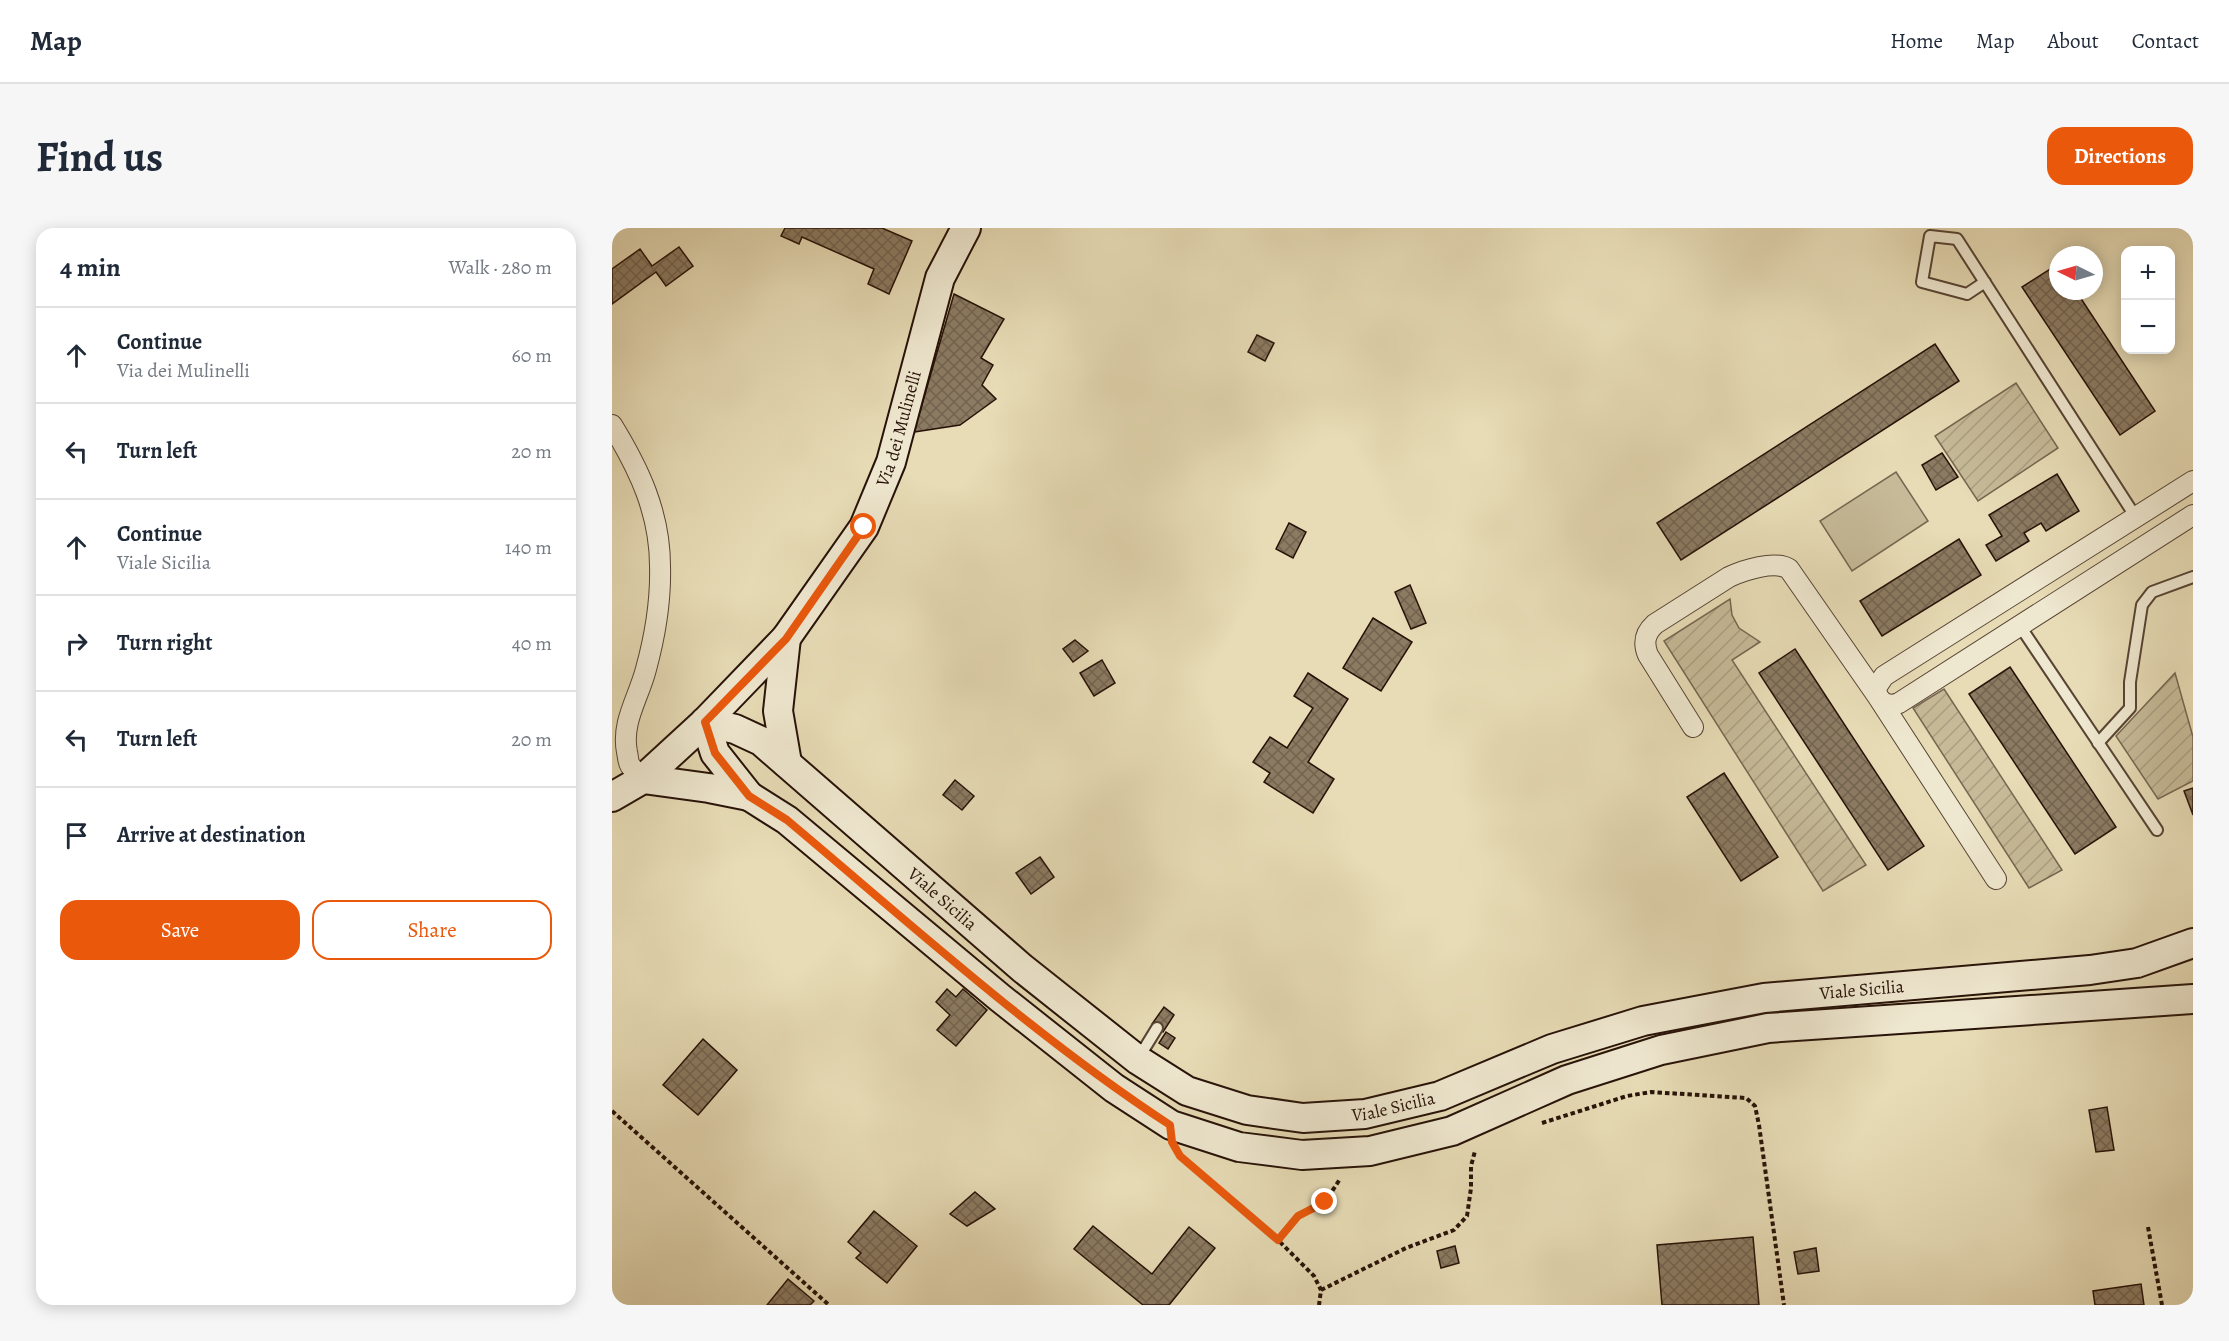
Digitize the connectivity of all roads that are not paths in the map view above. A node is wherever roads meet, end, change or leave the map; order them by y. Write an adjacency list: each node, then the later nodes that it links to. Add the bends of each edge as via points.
1 (966, 228): 9 (main road, Via dei Mulinelli, via 940,278 891,462 864,527)
2 (1985, 282): 2 (lane, via 1957,239 1930,236 1922,282 1967,294); 6 (lane)
3 (612, 425): 15 (street, via 634,460 658,527 657,615 646,671 629,715 625,741 630,765)
4 (2193, 481): 6 (street)
5 (2193, 515): 8 (street)
6 (2135, 516): 10 (street, via 1884,676 1876,688)
7 (2193, 577): 13 (lane, via 2152,592 2142,605 2130,682 2130,708)
8 (2020, 626): 10 (street, via 1899,703 1890,705); 13 (lane)
9 (786, 639): 11 (main road, Via dei Mulinelli); 14 (main road, via 778,711)
10 (1878, 697): 12 (street, via 1789,568 1780,564 1729,577 1655,624 1646,634 1648,655); 19 (street)
11 (705, 722): 14 (main road, Viale Sicilia, via 735,729 761,741); 15 (main road, Via dei Mulinelli); 16 (main road, via 715,753)
12 (1693, 727)
13 (2098, 743): 18 (lane)
14 (787, 763): 23 (main road, Viale Sicilia, via 1022,968)
15 (643, 779): 16 (main road); 17 (main road, Via dei Mulinelli)
16 (749, 796): 21 (main road, Viale Sicilia, via 787,820 1114,1088 1170,1125 1239,1147 1302,1155 1364,1152 1452,1131 1567,1080 1661,1050 1768,1028)
17 (612, 797)
18 (2157, 830)
19 (1995, 879)
20 (2193, 943): 23 (main road, Viale Sicilia, via 2137,963 2090,970 1764,998 1643,1021 1552,1049 1440,1096 1365,1114 1303,1118 1247,1110 1186,1091)
21 (2193, 999)
22 (1157, 1028): 23 (lane)
23 (1138, 1060)

